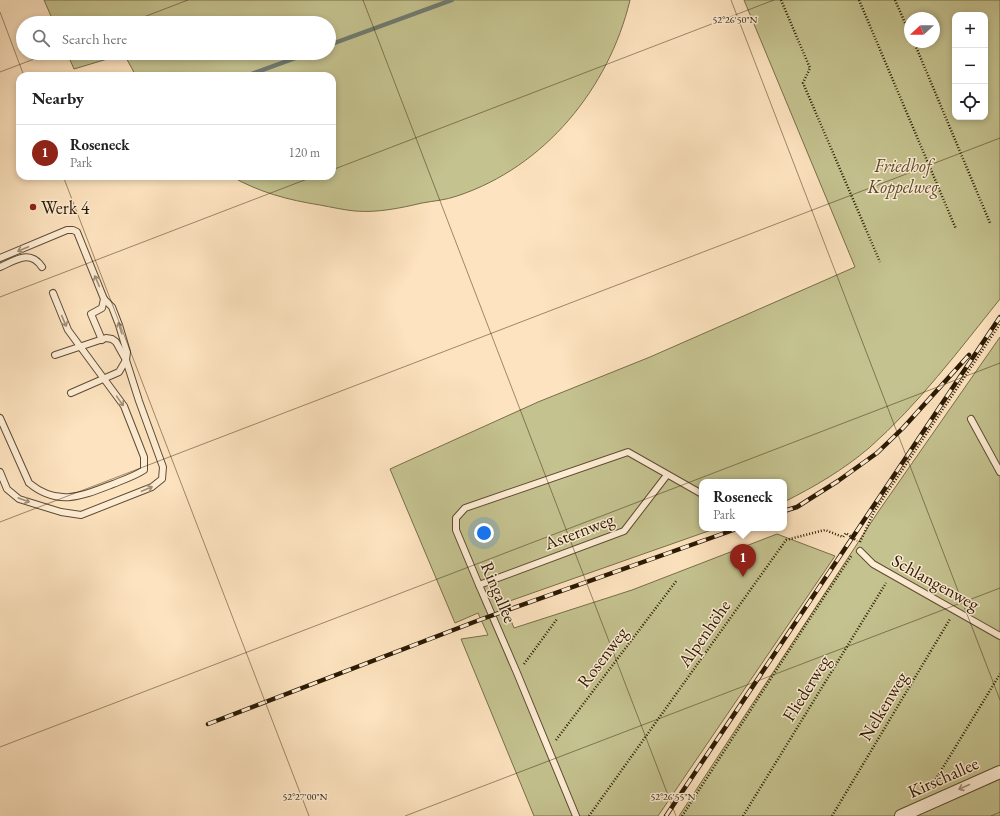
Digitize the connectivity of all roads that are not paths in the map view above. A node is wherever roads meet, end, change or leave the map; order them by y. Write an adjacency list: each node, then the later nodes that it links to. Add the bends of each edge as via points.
1 (0, 258): 5 (lane, one-way to 1, via 77,232 73,230 67,230)
2 (0, 267): 3 (lane, via 31,256 38,260)
3 (42, 267)
4 (52, 293): 7 (lane, one-way to 7, via 68,330)
5 (104, 299): 6 (lane, via 102,308 91,314); 9 (lane, one-way to 5, via 127,352 119,325 112,307)
6 (102, 340): 7 (lane); 9 (lane, via 112,339 116,342)
7 (80, 346): 8 (lane); 10 (lane)
8 (56, 355)
9 (126, 360): 10 (lane, via 119,372); 14 (lane, one-way to 9, via 8,489 19,499 62,512 82,515 152,487 162,480 163,467 138,401)
10 (105, 379): 11 (lane); 12 (lane, one-way to 12, via 124,406 145,465 140,473 82,496 64,498 36,489 29,483)
11 (71, 393)
12 (0, 418)
13 (971, 418): 15 (lane)
14 (0, 472)
15 (1000, 472)
16 (667, 474): 17 (lane, Ringallee); 19 (lane, Asternweg, via 624,531); 19 (lane, Ringallee, via 628,452 465,508 456,518 456,530)
17 (699, 492)
18 (859, 549): 20 (lane, Schlangenweg, via 874,564)
19 (479, 585): 22 (lane, Ringallee)
20 (1000, 636)
21 (1000, 772): 23 (street, Kirschallee, one-way to 23)
22 (576, 816)
23 (901, 816)

